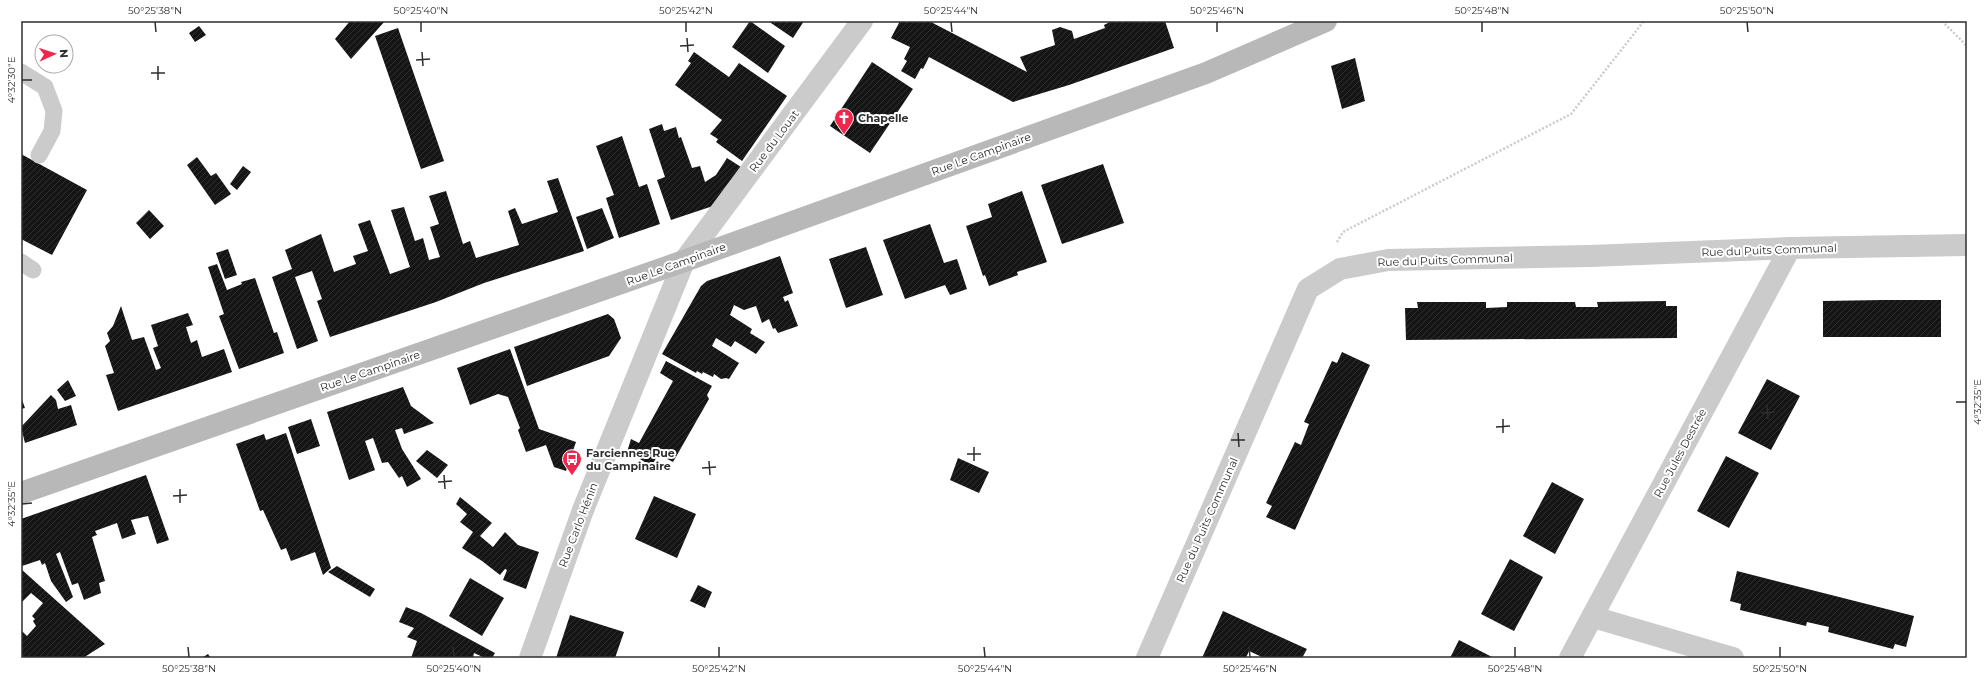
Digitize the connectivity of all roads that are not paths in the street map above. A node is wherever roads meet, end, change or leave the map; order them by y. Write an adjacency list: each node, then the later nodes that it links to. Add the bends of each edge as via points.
1 (862, 21): 7 (street, Rue du Louat)
2 (1326, 21): 7 (main road, Rue Le Campinaire, via 1206,73)
3 (21, 72): 4 (lane, via 45,87 54,111 52,131)
4 (39, 155)
5 (1967, 245): 6 (street, Rue du Puits Communal)
6 (1790, 248): 9 (street, Rue Jules Destrée); 11 (street, Rue du Puits Communal, via 1590,256 1388,260 1340,269 1308,289)
7 (684, 261): 8 (main road, Rue Le Campinaire); 10 (street, Rue Carlo Hénin, via 583,510)
8 (21, 493)
9 (1593, 617): 12 (street, Rue Jules Destrée); 13 (street)
10 (530, 658)
11 (1147, 658)
12 (1570, 658)
13 (1733, 658)

